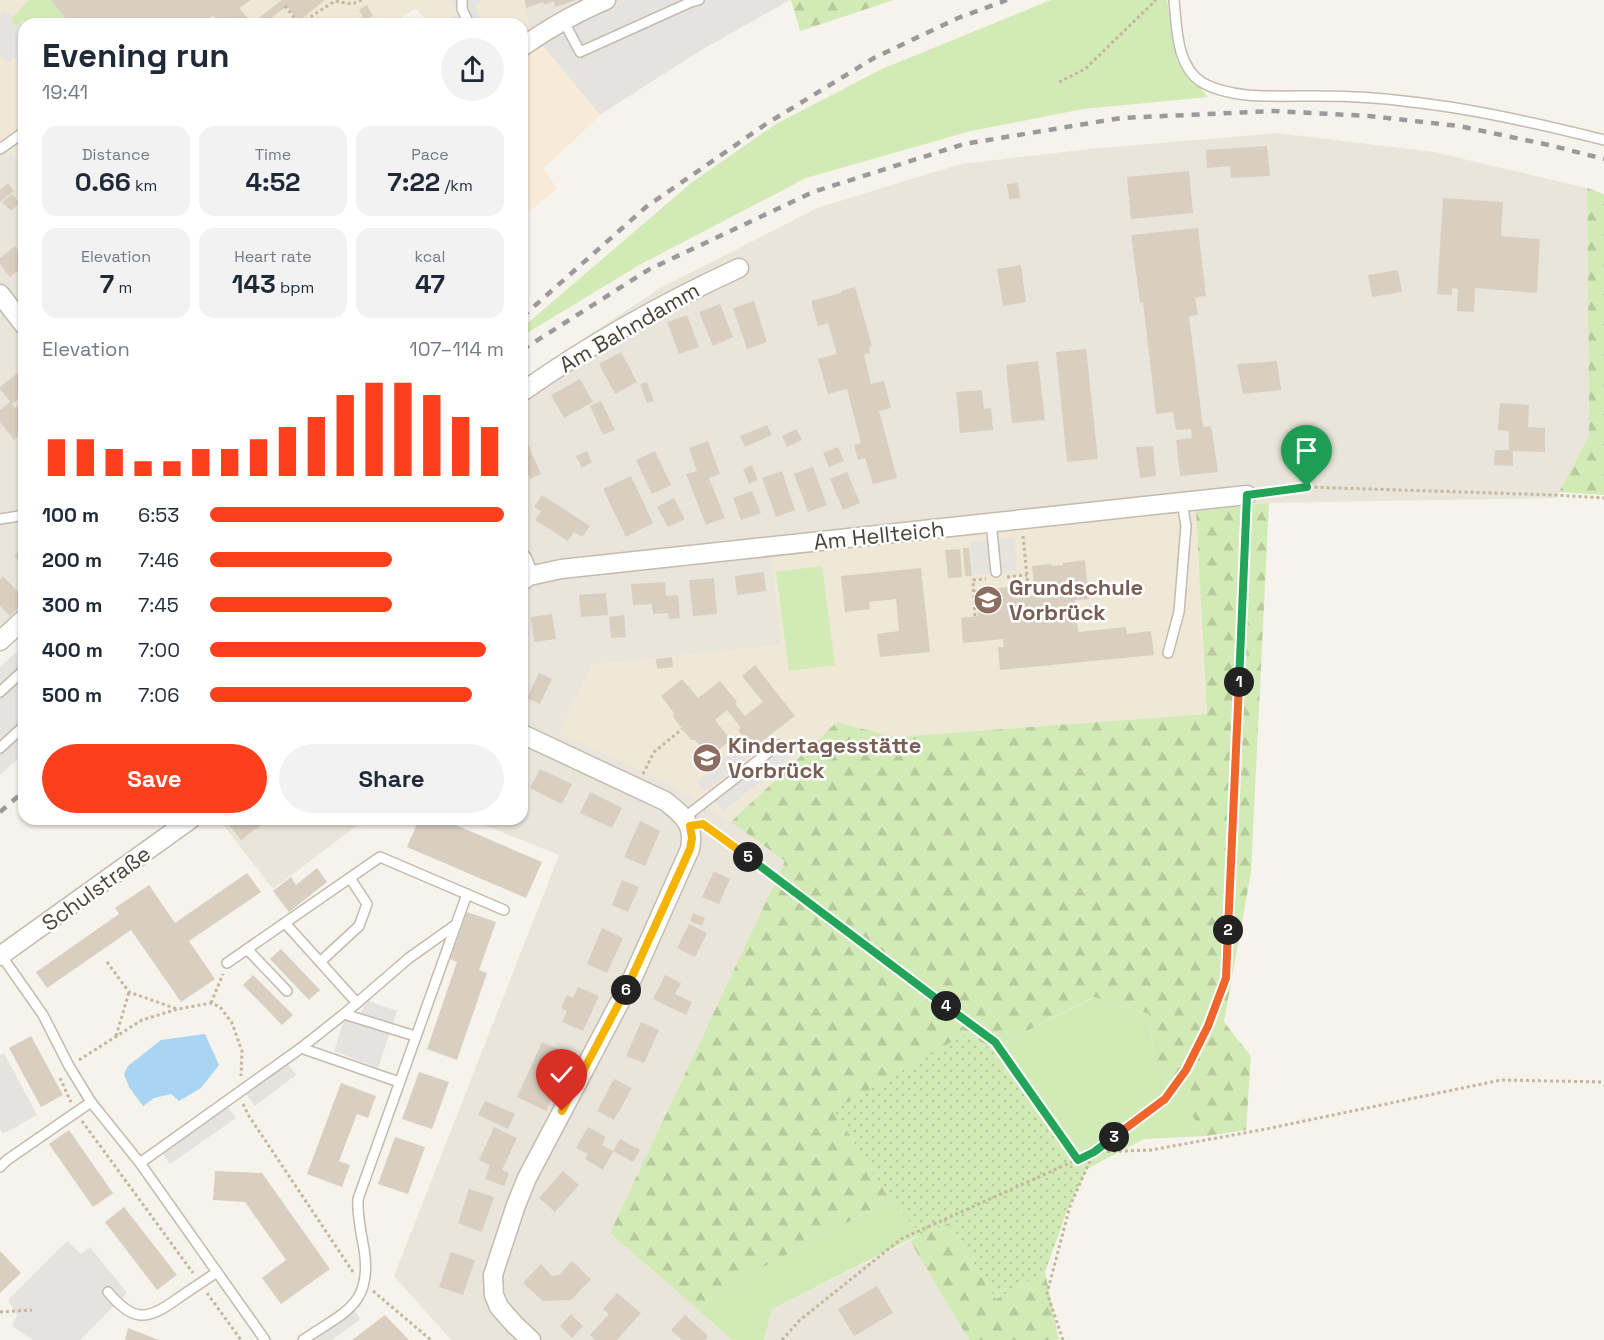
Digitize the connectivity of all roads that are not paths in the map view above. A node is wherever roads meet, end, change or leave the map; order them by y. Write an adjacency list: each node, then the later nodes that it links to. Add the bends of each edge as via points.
1 (462, 0): 5 (lane)
2 (606, 0): 6 (street)
3 (699, 0): 6 (lane, via 580,51)
4 (1174, 0): 9 (lane, via 1183,59 1202,82 1218,89 1258,95 1411,101)
5 (466, 18)
6 (563, 20): 7 (street)
7 (528, 43)
8 (18, 136): 10 (lane)
9 (1604, 140)
10 (0, 149)
11 (739, 268): 14 (street, Am Bahndamm, via 596,342)
12 (0, 294): 13 (street)
13 (18, 317)
14 (528, 388)
15 (1247, 495): 16 (street, Am Hellteich)
16 (1182, 502): 19 (street, Am Hellteich); 24 (lane, via 1186,526 1179,612)
17 (18, 516): 18 (lane)
18 (0, 519)
19 (991, 522): 20 (lane); 21 (street, Am Hellteich, via 561,569)
20 (996, 575)
21 (528, 577)
22 (18, 624): 23 (street)
23 (0, 641)
24 (1168, 653)
25 (18, 675): 26 (lane)
26 (0, 692)
27 (18, 732): 30 (lane)
28 (528, 737): 31 (street, via 665,801)
29 (778, 745): 31 (lane)
30 (0, 748)
31 (687, 822): 55 (street, via 692,838 690,849 633,977 527,1178 493,1275 499,1307)
32 (183, 825): 39 (street, Schulstraße)
33 (350, 878): 34 (lane, via 380,857); 36 (lane); 40 (lane, via 367,904 359,926)
34 (467, 894): 35 (lane); 37 (lane)
35 (504, 910)
36 (285, 923): 38 (lane); 40 (lane)
37 (454, 926): 43 (lane); 45 (lane)
38 (246, 949): 41 (lane); 42 (lane)
39 (1, 956): 48 (lane, via 43,1015)
40 (320, 962): 43 (lane)
41 (227, 963)
42 (287, 991)
43 (357, 1003): 44 (lane)
44 (344, 1014): 45 (lane); 46 (lane)
45 (415, 1036): 47 (lane)
46 (301, 1048): 47 (lane); 49 (lane)
47 (399, 1082): 54 (lane, via 358,1198 365,1284 348,1310)
48 (91, 1102): 49 (lane); 50 (lane)
49 (140, 1163): 51 (lane)
50 (0, 1167)
51 (217, 1272): 52 (lane, via 159,1312 146,1315 119,1306); 53 (lane)
52 (108, 1292)
53 (265, 1340)
54 (303, 1340)
55 (531, 1340)

